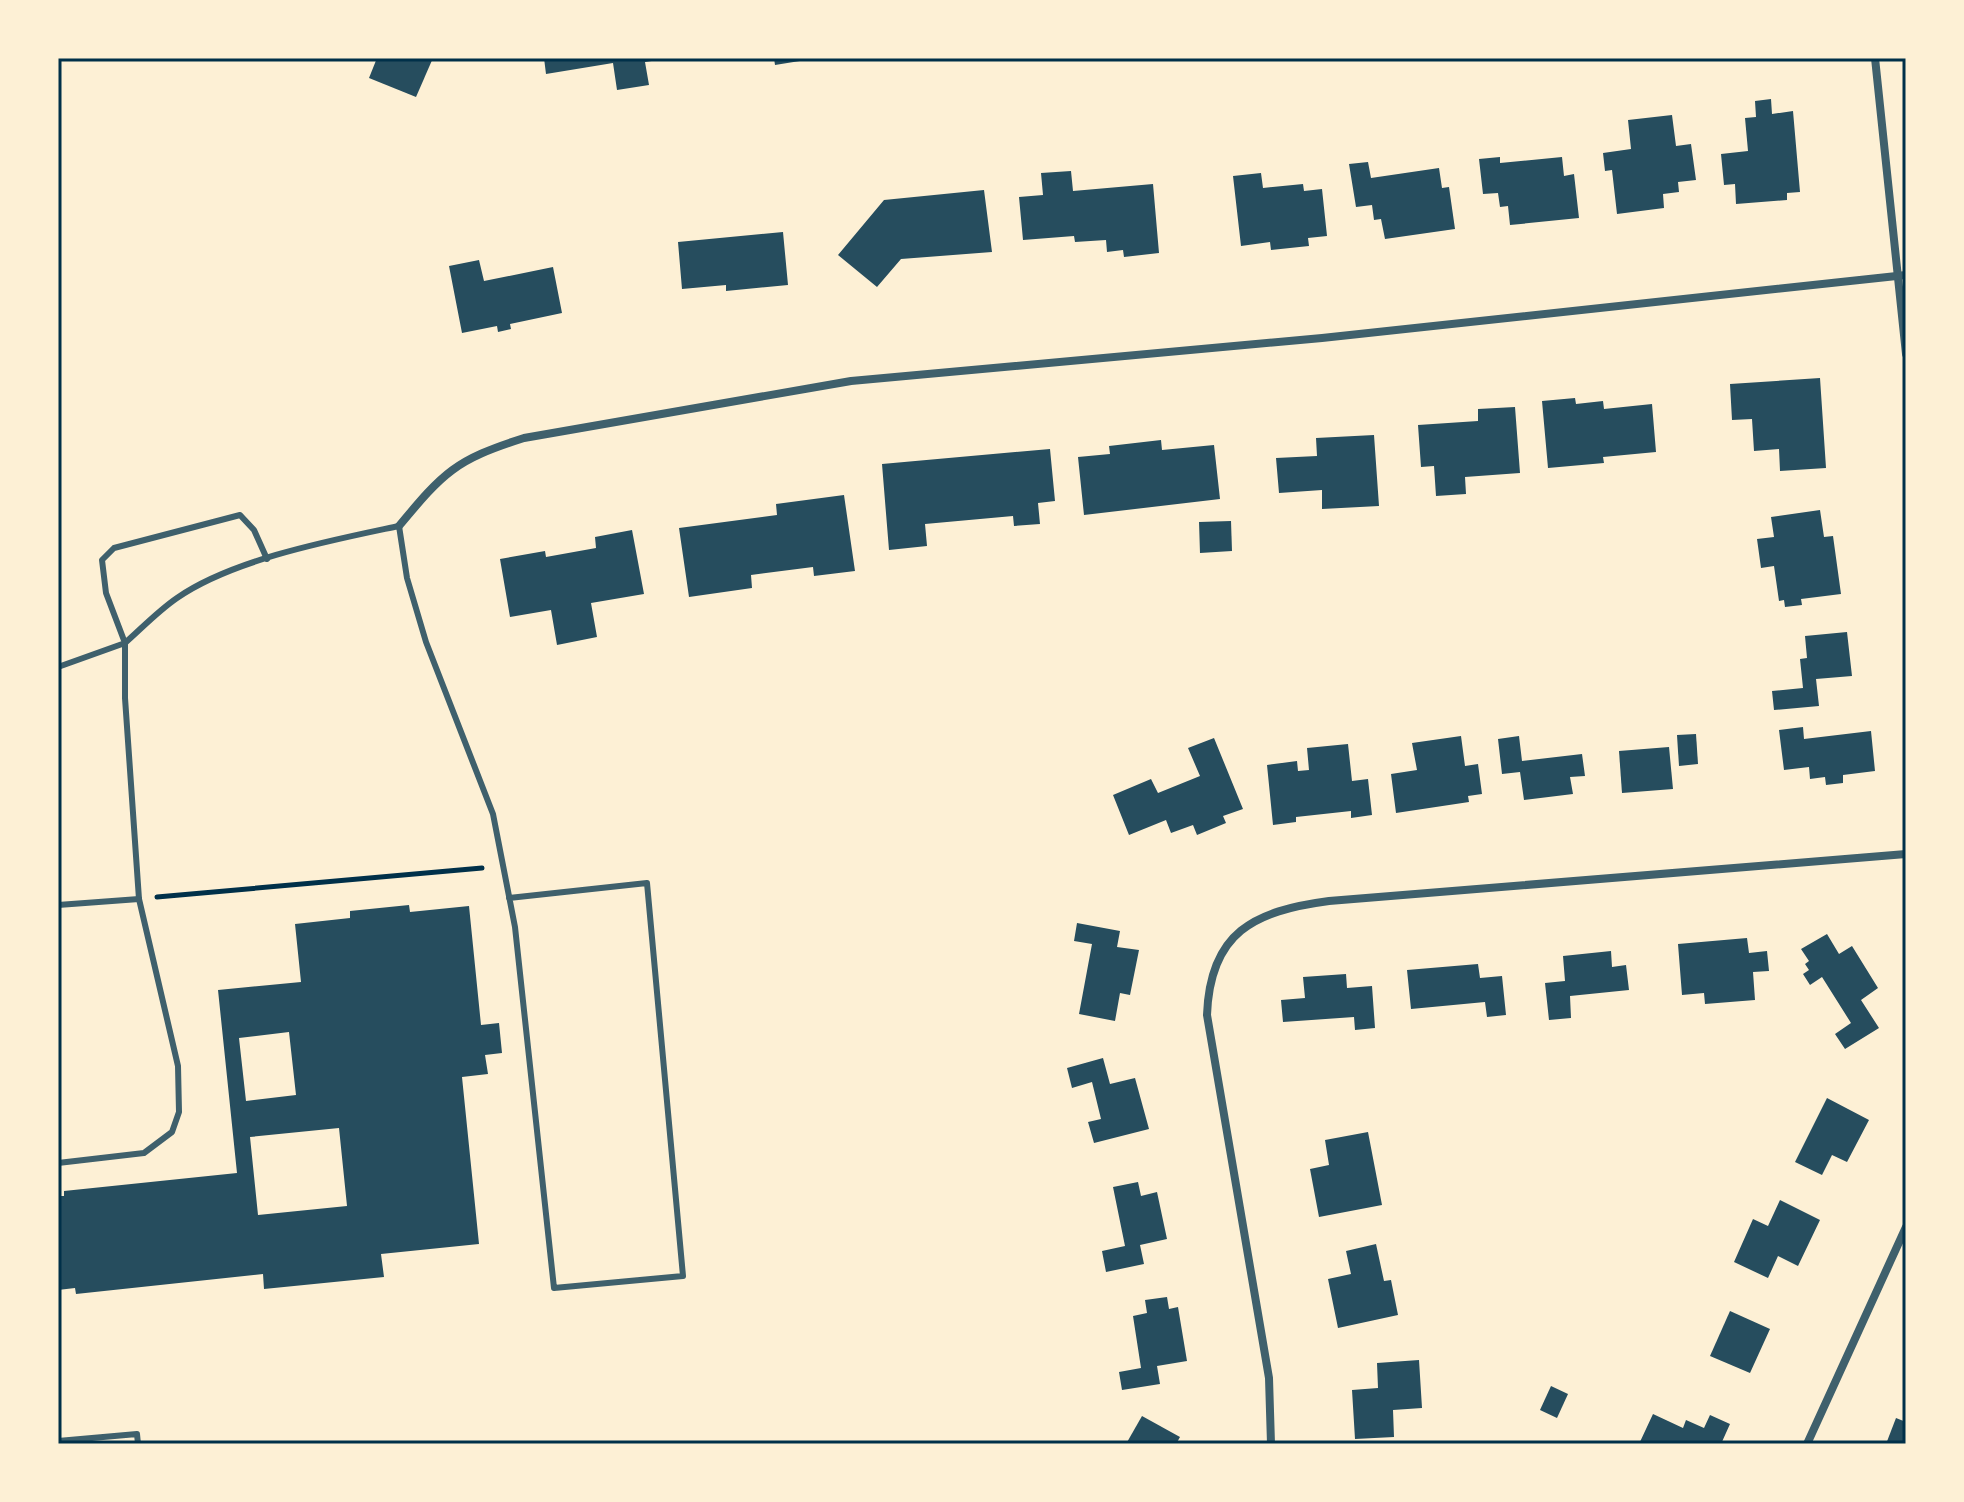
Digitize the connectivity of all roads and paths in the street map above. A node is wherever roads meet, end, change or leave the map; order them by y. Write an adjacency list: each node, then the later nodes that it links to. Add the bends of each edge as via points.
1 (1875, 58): 2 (street)
2 (1902, 275): 3 (street); 4 (street, via 1322,338 851,381 524,438 479,452 442,475)
3 (1906, 354)
4 (399, 526): 5 (lane); 9 (lane, via 426,642 493,814)
5 (267, 559): 6 (lane, via 178,597); 6 (lane, via 254,530 240,515 114,548 102,560 106,593)
6 (125, 643): 7 (lane); 11 (lane)
7 (58, 667)
8 (1906, 854): 17 (street, via 1329,901 1277,911 1232,937 1216,961 1207,1015 1269,1378)
9 (502, 866): 10 (lane); 11 (path)
10 (509, 898): 10 (lane, via 554,1288 683,1276 647,883)
11 (139, 899): 12 (lane); 13 (lane, via 178,1066 179,1112 172,1132 144,1153)
12 (58, 905)
13 (58, 1163)
14 (1906, 1227): 18 (street)
15 (58, 1441): 16 (lane, via 137,1434)
16 (138, 1444)
17 (1271, 1444)
18 (1807, 1444)

